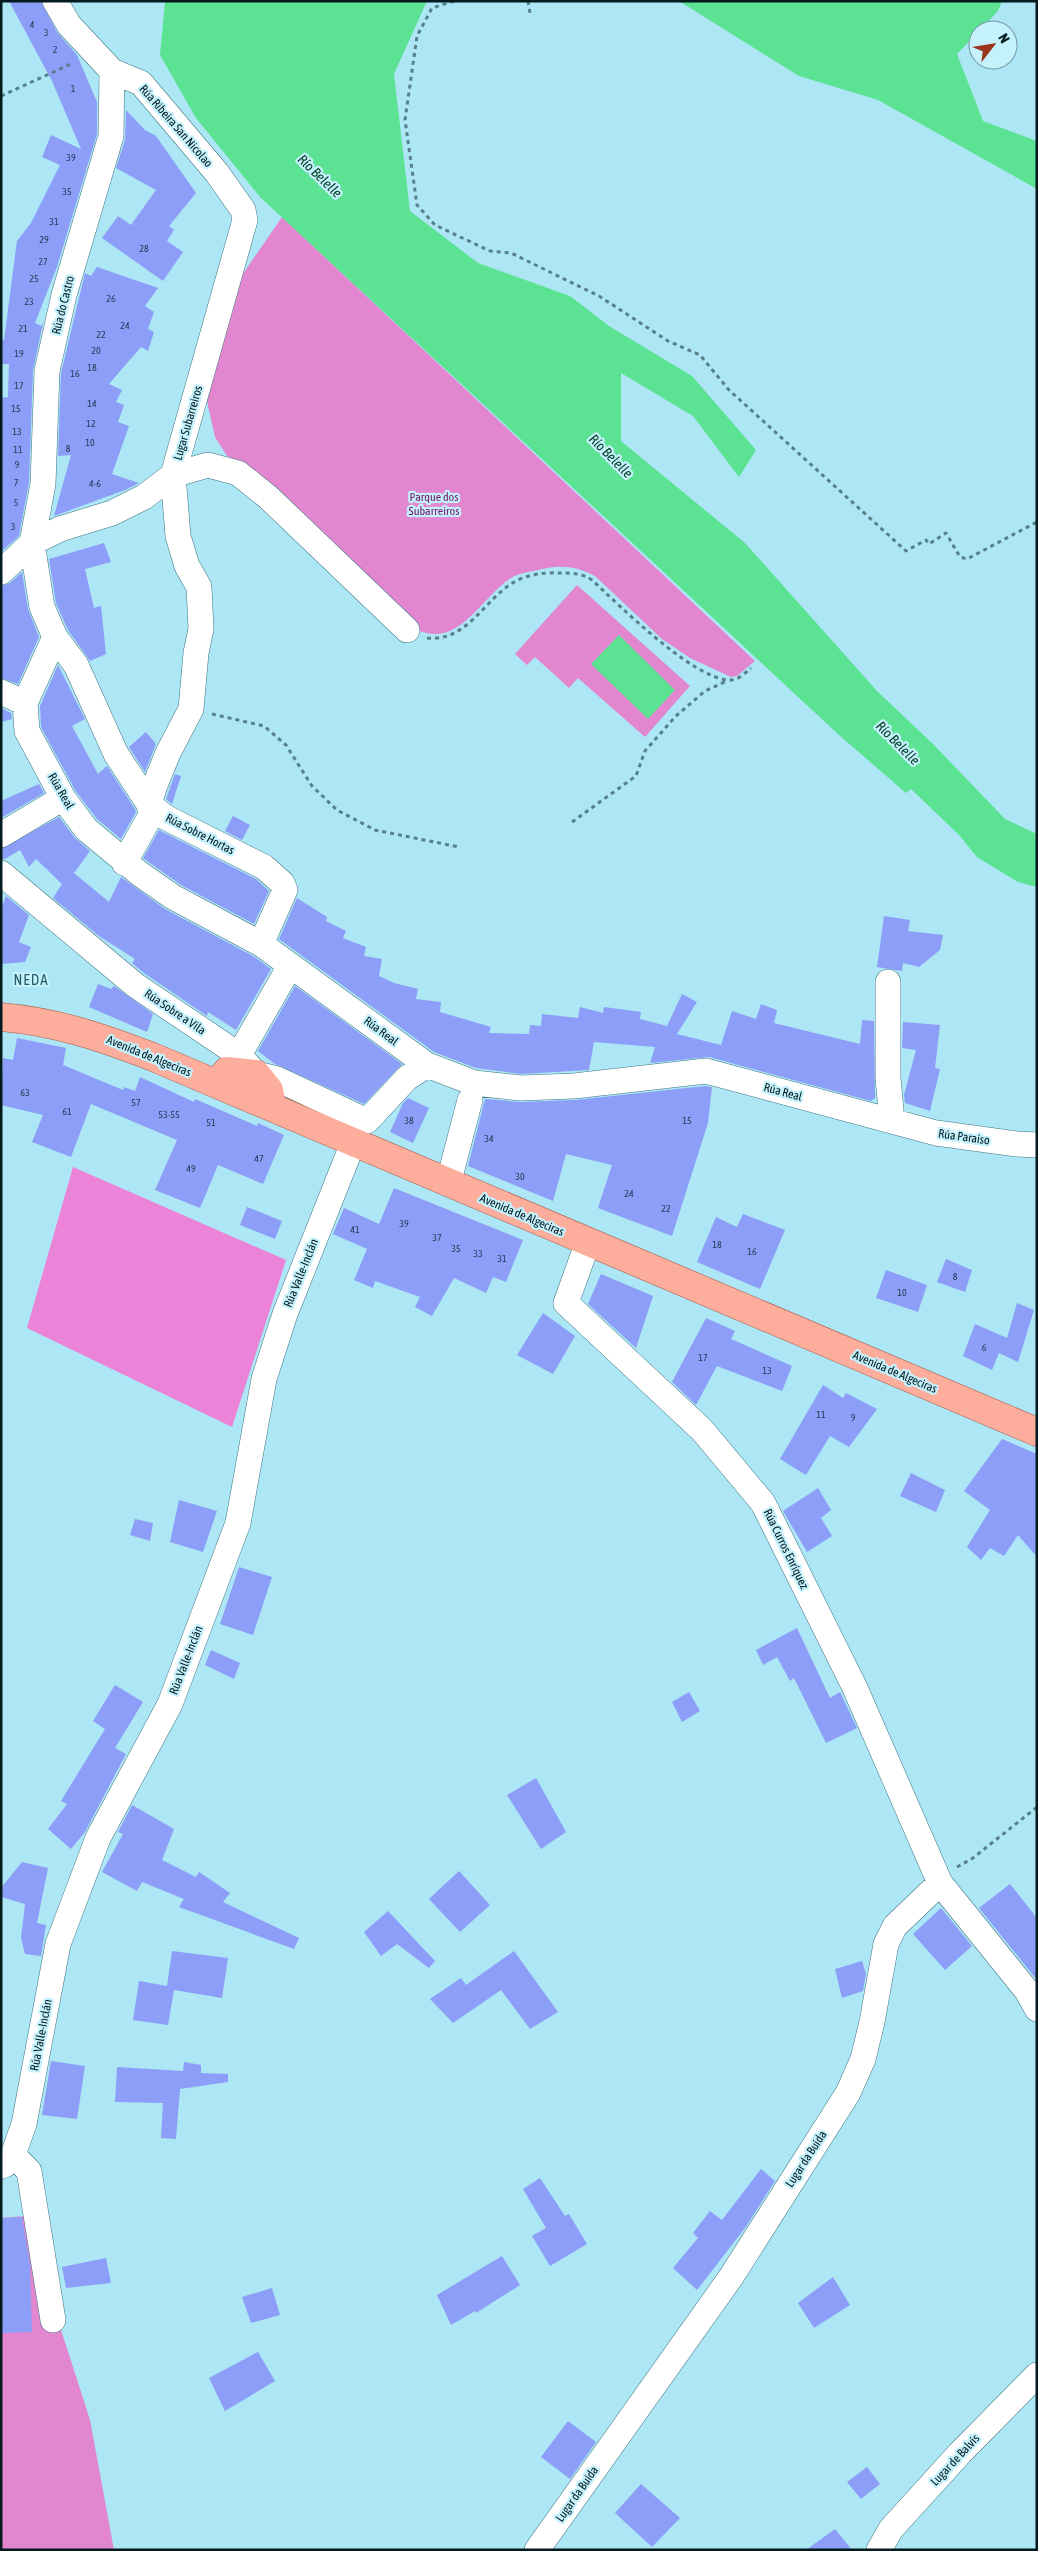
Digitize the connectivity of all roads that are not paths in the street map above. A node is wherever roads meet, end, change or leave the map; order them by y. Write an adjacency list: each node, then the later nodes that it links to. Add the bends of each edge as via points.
1 (55, 1): 2 (street, Rúa Ribeira San Nicolao, via 68,25)
2 (112, 71): 3 (street, Rúa Ribeira San Nicolao, via 141,83 217,174 243,210); 5 (street, Rúa do Castro, via 111,136 64,295 47,372 44,484)
3 (245, 220): 4 (street, Lugar Subarreiros)
4 (172, 475): 5 (street, Lugar Subarreiros, via 144,497 112,513 60,529); 7 (street, via 208,465 238,473 268,497); 12 (street, via 178,536 187,566 199,587 201,629 191,709 168,753)
5 (32, 543): 6 (street, Lugar Subarreiros); 8 (street, via 42,607)
6 (1, 572)
7 (407, 630)
8 (54, 637): 10 (street, Rúa Real); 12 (street, Rúa Sobre Hortas, via 76,665 116,754)
9 (1, 692): 10 (street)
10 (25, 703): 11 (street, Rúa Real, via 27,731)
11 (63, 798): 13 (street); 14 (street, Rúa Real, via 86,829)
12 (149, 804): 14 (street, via 151,815); 16 (street, Rúa Sobre Hortas, via 165,817 264,867 282,883 284,890)
13 (1, 835)
14 (124, 863): 16 (street, Rúa Real, via 173,897)
15 (1, 873): 21 (street, Rúa Sobre a Vila)
16 (261, 944): 17 (street, Rúa Real)
17 (290, 966): 20 (street, Rúa Real); 21 (street)
18 (888, 982): 23 (street, via 888,1078)
19 (1, 1017): 21 (main road, Avenida de Algeciras, via 49,1022 92,1033 217,1083)
20 (427, 1065): 23 (street, Rúa Real, via 474,1083 521,1088 574,1086 706,1071); 24 (street, via 407,1078)
21 (247, 1075): 24 (street, Rúa Sobre a Vila, via 277,1079); 24 (main road, Avenida de Algeciras, via 272,1107)
22 (470, 1100): 26 (street)
23 (892, 1121): 25 (street, Rúa Paraíso, via 936,1133)
24 (360, 1132): 26 (main road, Avenida de Algeciras); 31 (street, Rúa Valle-Inclán, via 285,1314 264,1379 238,1522 170,1704 98,1838 58,1944 24,2124)
25 (1037, 1145)
26 (448, 1184): 27 (main road, Avenida de Algeciras)
27 (588, 1242): 28 (main road, Avenida de Algeciras); 29 (street, Rúa Curros Enríquez, via 566,1302 702,1430 763,1503 855,1688)
28 (1037, 1432)
29 (940, 1883): 30 (street, via 1027,1991); 34 (street, Lugar da Buída, via 895,1926 886,1944 870,2032 863,2059 848,2092 731,2277)
30 (1037, 2009)
31 (7, 2160): 32 (street, via 29,2170)
32 (53, 2320)
33 (1037, 2375): 35 (street, Lugar de Balvís, via 891,2529)
34 (537, 2550)
35 (879, 2550)

